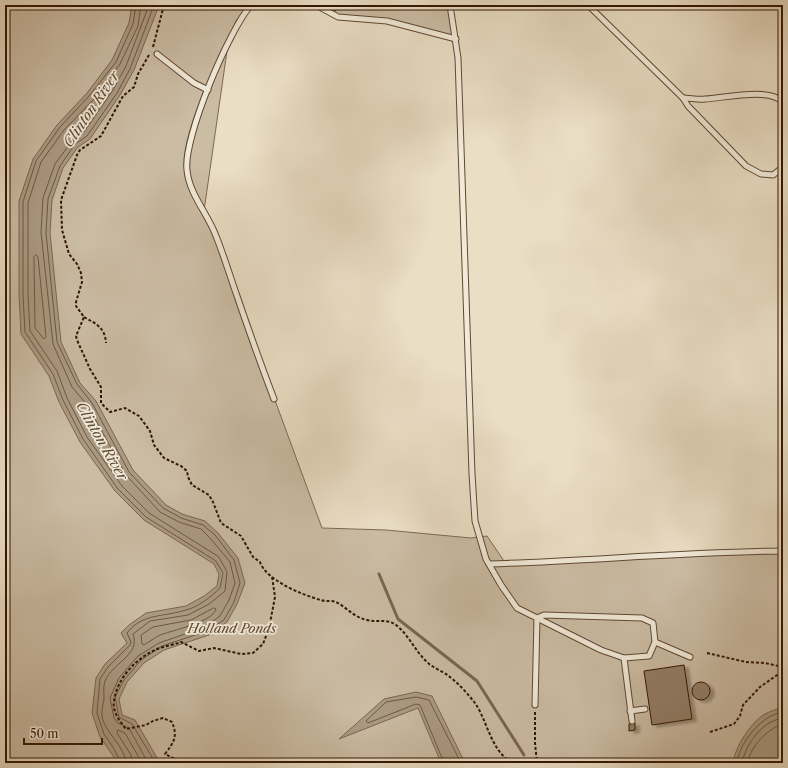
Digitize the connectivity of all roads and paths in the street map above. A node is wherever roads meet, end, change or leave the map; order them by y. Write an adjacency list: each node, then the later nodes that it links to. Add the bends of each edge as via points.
1 (164, 5): 7 (path)
2 (250, 5): 10 (lane, via 233,31)
3 (316, 5): 6 (lane, via 338,17 387,21)
4 (450, 5): 6 (lane)
5 (588, 5): 11 (lane)
6 (456, 39): 18 (lane, via 472,474 475,521)
7 (152, 49)
8 (150, 54): 14 (path, via 134,86 123,96 101,136 76,155 62,200 63,238 81,273 82,282 76,306)
9 (157, 54): 10 (lane, via 194,83)
10 (208, 90): 16 (lane, via 189,144 187,172 193,190 216,234)
11 (683, 98): 12 (lane, via 703,100 758,94 772,96); 13 (lane, via 746,166 761,174 772,175 782,168)
12 (783, 102)
13 (783, 162)
14 (84, 317): 15 (path, via 101,328); 19 (path, via 76,340 101,387 101,403 110,412 125,408 138,416 150,431 154,445 164,458 187,471 192,485 209,495 222,523 241,536 253,557 260,562 262,569)
15 (106, 343)
16 (274, 399)
17 (783, 551): 18 (lane)
18 (489, 564): 20 (lane, via 517,608)
19 (272, 575): 32 (path, via 275,597 269,628 263,644 253,653 241,654 214,648 198,651 181,642 154,650 136,662 121,679 113,702 118,720 126,729 146,726 163,718 172,722 176,733 173,744 165,754 175,759 186,760); 33 (path, via 277,582 321,600 336,602 366,620 389,621 396,625 427,662 450,677 476,704 500,753)
20 (537, 618): 21 (lane, via 544,614 642,618 653,623); 24 (lane, via 601,650); 27 (lane)
21 (655, 642): 23 (lane); 24 (lane, via 649,656)
22 (707, 653): 25 (path)
23 (690, 657)
24 (624, 658): 29 (lane)
25 (783, 667)
26 (783, 671): 31 (path, via 760,687 743,705 734,724)
27 (535, 705): 34 (path)
28 (645, 709): 29 (lane)
29 (630, 711): 30 (lane)
30 (632, 721)
31 (710, 732)
32 (188, 763)
33 (513, 763)
34 (537, 763)

